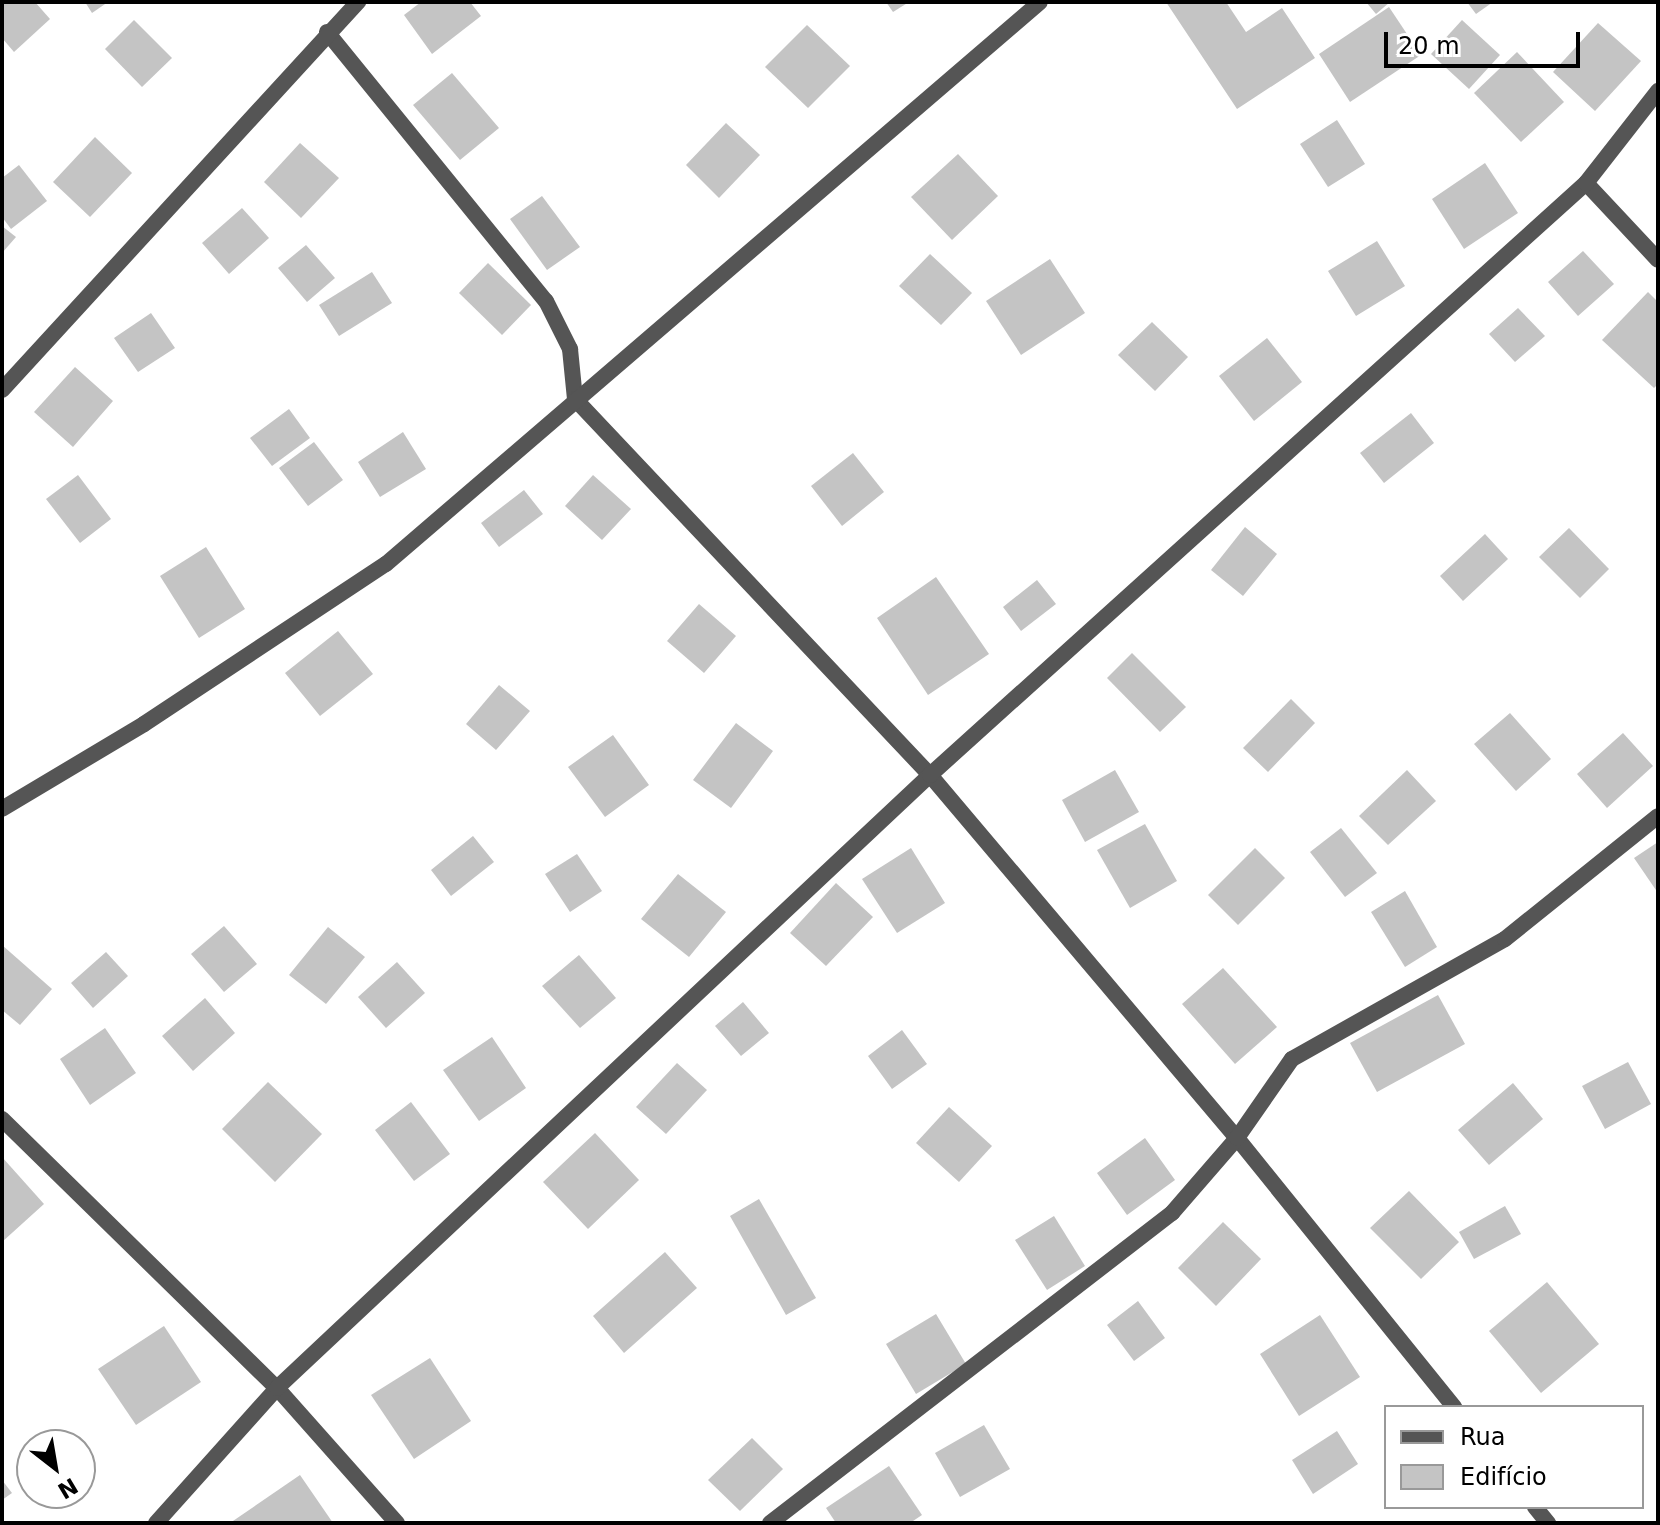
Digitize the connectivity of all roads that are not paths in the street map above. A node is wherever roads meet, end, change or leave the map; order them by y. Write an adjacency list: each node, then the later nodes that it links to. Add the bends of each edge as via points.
1 (358, 2): 3 (street)
2 (1040, 2): 8 (street)
3 (327, 32): 7 (street); 8 (street, via 546,301 570,349)
4 (1658, 91): 5 (street)
5 (1586, 183): 6 (street); 9 (street)
6 (1658, 260)
7 (2, 390)
8 (575, 399): 9 (street); 10 (street, via 386,564 144,724)
9 (930, 775): 13 (street); 14 (street)
10 (2, 809)
11 (1658, 816): 13 (street, via 1505,939 1292,1059)
12 (2, 1119): 14 (street)
13 (1237, 1138): 15 (street); 18 (street, via 1172,1213)
14 (277, 1388): 16 (street); 17 (street)
15 (1452, 1405)
16 (156, 1523)
17 (397, 1523)
18 (770, 1523)

